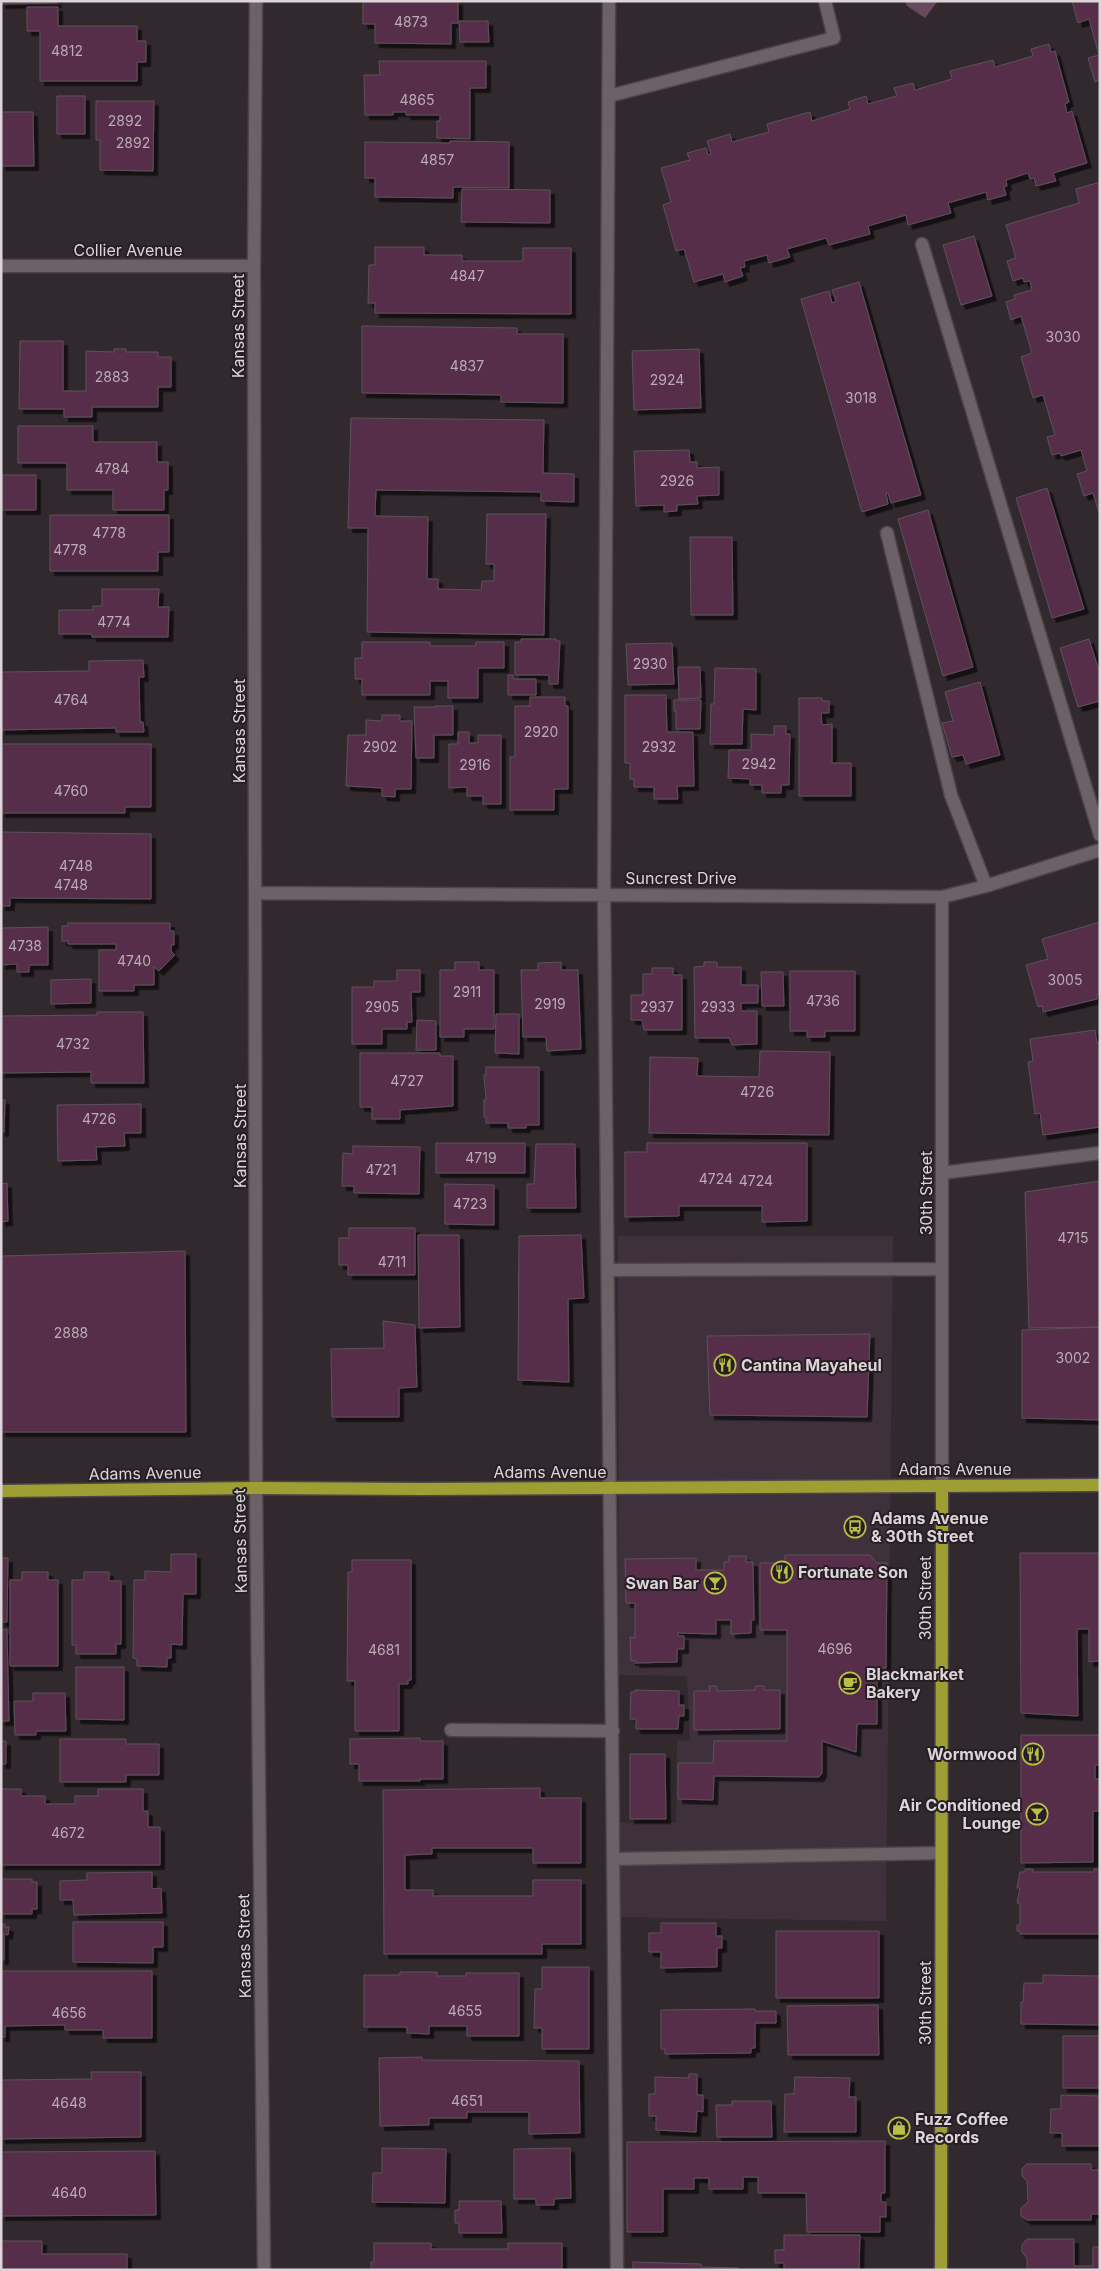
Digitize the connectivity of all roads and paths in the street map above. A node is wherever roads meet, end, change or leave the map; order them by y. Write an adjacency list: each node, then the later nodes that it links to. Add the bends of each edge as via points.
1 (256, 1): 7 (street, Kansas Street)
2 (609, 1): 4 (street)
3 (825, 1): 4 (street, via 834,38)
4 (609, 96): 13 (street)
5 (922, 244): 9 (street)
6 (1, 266): 7 (street, Collier Avenue)
7 (254, 266): 12 (street, Kansas Street)
8 (887, 533): 11 (street, via 951,795)
9 (1100, 835)
10 (1100, 850): 11 (street, Suncrest Drive)
11 (986, 886): 14 (street, Suncrest Drive)
12 (256, 893): 13 (street, Suncrest Drive); 21 (street, Kansas Street)
13 (604, 894): 14 (street, Suncrest Drive); 18 (street)
14 (942, 897): 16 (street, 30th Street)
15 (1100, 1153): 16 (street)
16 (942, 1173): 17 (street, 30th Street)
17 (942, 1269): 18 (street); 20 (street, 30th Street)
18 (609, 1270): 22 (street)
19 (1100, 1484): 20 (main road, Adams Avenue)
20 (942, 1486): 22 (main road, Adams Avenue); 26 (main road, 30th Street)
21 (256, 1488): 22 (main road, Adams Avenue); 23 (main road, Adams Avenue); 28 (street, Kansas Street)
22 (611, 1488): 25 (street)
23 (1, 1491)
24 (451, 1730): 25 (street)
25 (612, 1731): 27 (street)
26 (941, 1853): 27 (street); 30 (main road, 30th Street)
27 (614, 1859): 29 (street)
28 (264, 2270)
29 (617, 2270)
30 (941, 2270)

